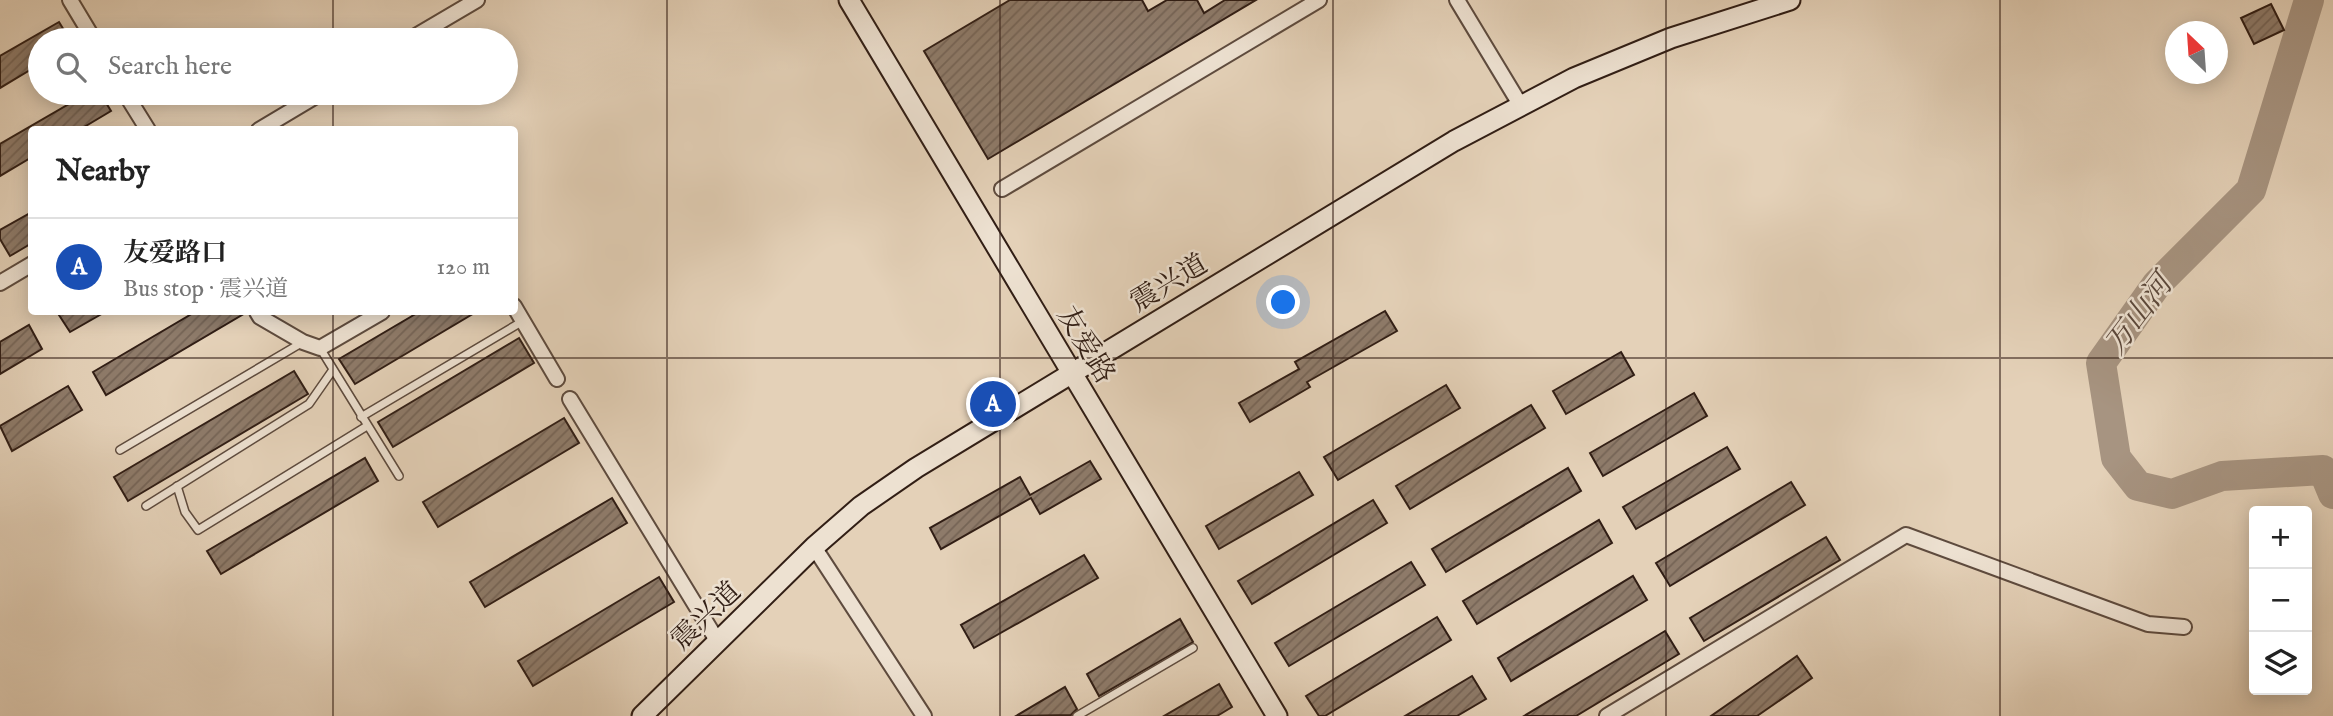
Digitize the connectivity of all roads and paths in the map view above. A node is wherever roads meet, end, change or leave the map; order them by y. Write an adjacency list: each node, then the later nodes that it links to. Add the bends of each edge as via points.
1 (69, 0): 7 (street)
2 (477, 0): 8 (street)
3 (849, 0): 24 (street, 友爱路)
4 (1319, 0): 14 (street)
5 (1457, 0): 11 (street)
6 (1790, 0): 11 (street, 震兴道, via 1671,38 1574,78)
7 (86, 28)
8 (429, 28)
9 (132, 105): 12 (street)
10 (301, 105): 13 (street)
11 (1521, 106): 24 (street, 震兴道, via 1442,148)
12 (146, 126)
13 (266, 126)
14 (1002, 189)
15 (28, 266): 16 (street)
16 (0, 283)
17 (518, 313): 20 (street)
18 (259, 315): 21 (street)
19 (377, 315): 22 (street)
20 (523, 321): 25 (street); 27 (lane)
21 (303, 342): 22 (street); 29 (lane)
22 (320, 348): 23 (lane)
23 (332, 371): 27 (lane); 31 (lane, via 309,404)
24 (1072, 373): 33 (street, 震兴道, via 916,468 861,506); 40 (street, 友爱路)
25 (557, 379)
26 (570, 399): 35 (street)
27 (361, 417): 28 (lane)
28 (367, 426): 30 (lane); 31 (lane, via 198,530 185,512)
29 (120, 450)
30 (399, 476)
31 (177, 486): 32 (lane)
32 (145, 506)
33 (814, 547): 35 (street, 震兴道); 39 (street)
34 (2184, 627): 41 (street, via 2148,624 1906,535)
35 (718, 642): 37 (street, 震兴道)
36 (1193, 648): 38 (lane)
37 (647, 714)
38 (1081, 715)
39 (924, 716)
40 (1278, 716)
41 (1607, 716)

